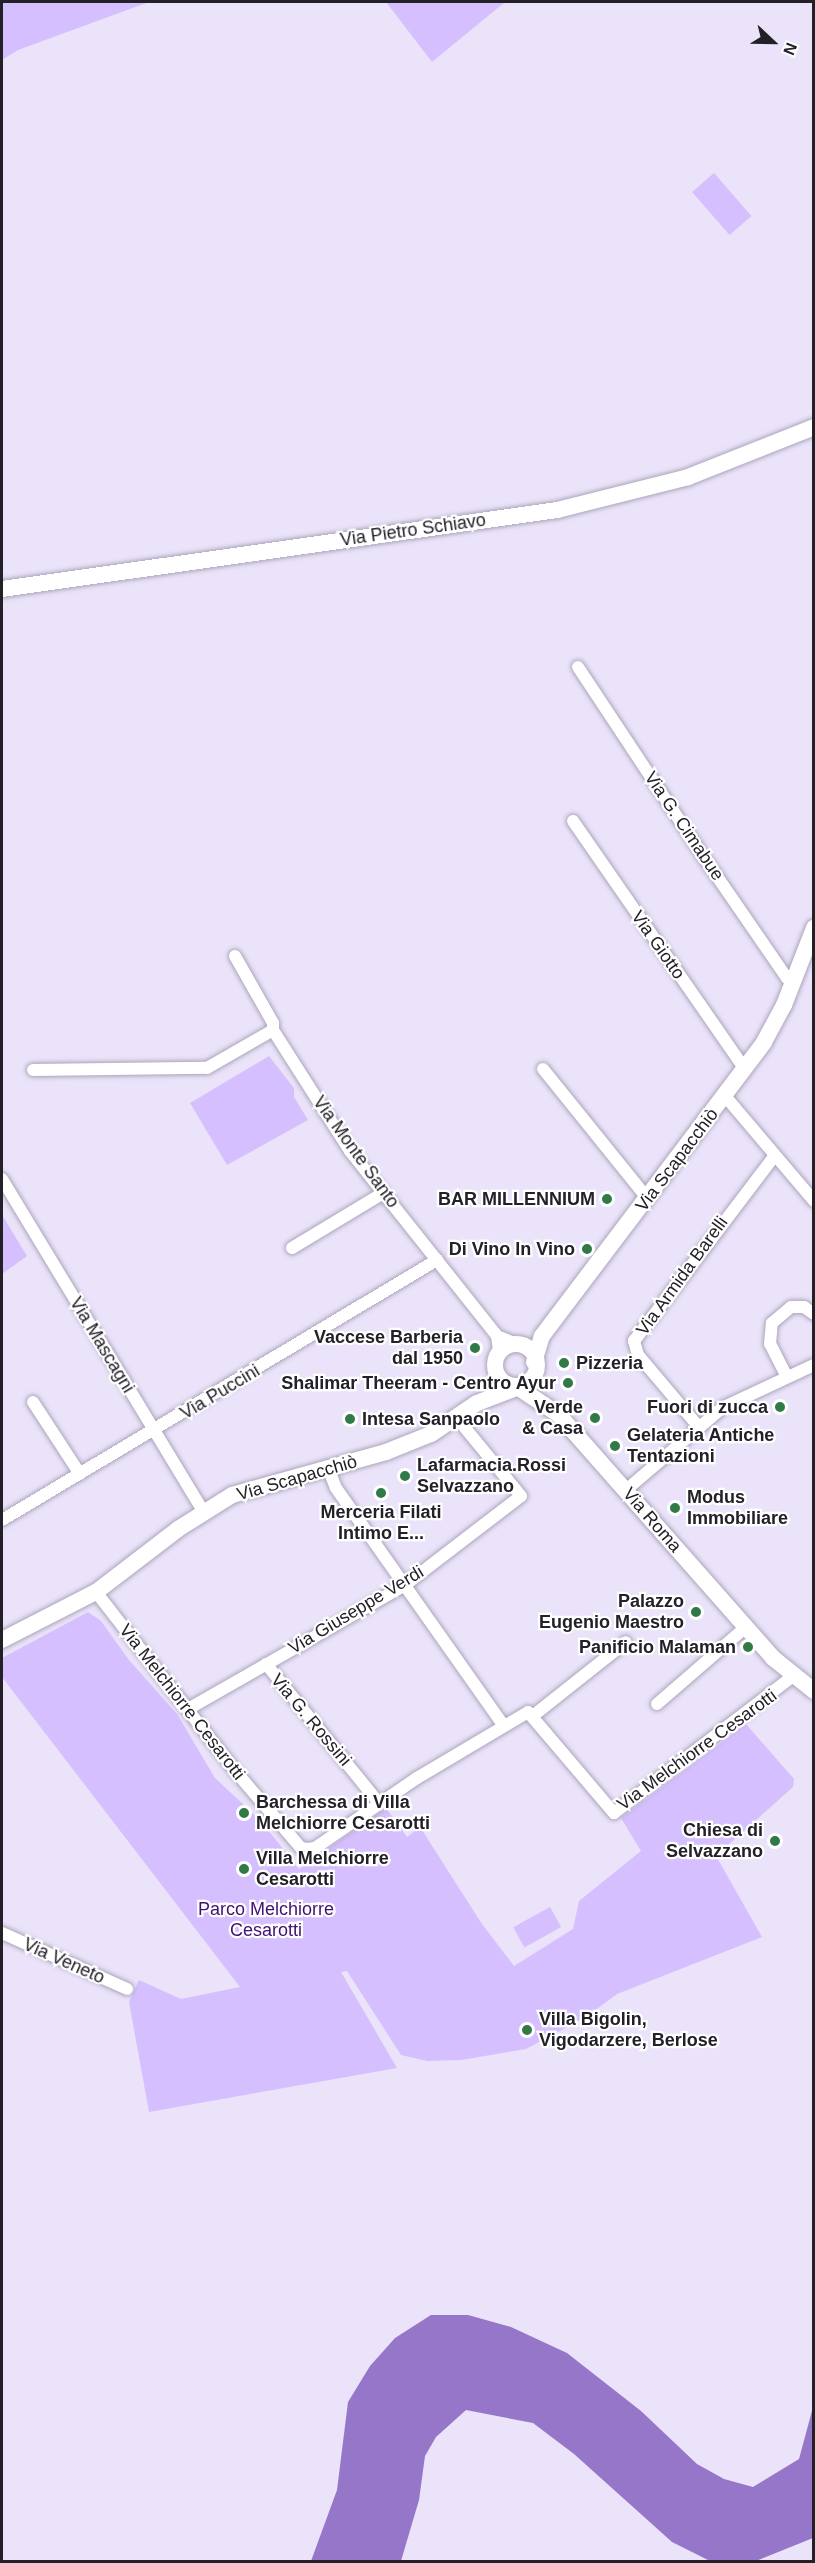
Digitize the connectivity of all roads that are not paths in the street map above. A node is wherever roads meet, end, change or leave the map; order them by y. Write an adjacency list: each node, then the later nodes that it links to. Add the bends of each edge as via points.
1 (813, 427): 2 (street, Via Pietro Schiavo, via 688,477 557,510)
2 (2, 589)
3 (578, 667): 7 (street, Via G. Cimabue, via 709,866 787,978)
4 (573, 821): 10 (street, Via Giotto)
5 (813, 928): 7 (street, Via Scapacchiò)
6 (235, 956): 8 (street, Via Monte Santo, via 273,1023)
7 (794, 982): 10 (street, Via Scapacchiò, via 774,1025)
8 (273, 1030): 11 (street, via 207,1068); 15 (street, Via Monte Santo, via 350,1151)
9 (543, 1069): 16 (street)
10 (746, 1069): 12 (street, Via Scapacchiò)
11 (33, 1070)
12 (725, 1096): 13 (street, Via Scapacchiò); 16 (street, Via Scapacchiò)
13 (775, 1155): 17 (street, Via Scapacchiò); 32 (street, Via Armida Barelli, via 634,1341 638,1354)
14 (2, 1179): 33 (street, Via Mascagni)
15 (383, 1193): 18 (street); 19 (street, Via Monte Santo)
16 (648, 1198): 21 (street, Via Scapacchiò)
17 (813, 1201)
18 (292, 1248)
19 (437, 1260): 22 (street, Via Monte Santo); 33 (street, Via Puccini)
20 (813, 1314): 26 (street, via 804,1307 791,1307 772,1323 770,1344)
21 (541, 1337): 22 (street); 23 (street, Via Scapacchiò)
22 (507, 1343): 23 (street, via 531,1350); 25 (street)
23 (535, 1364): 27 (street, via 532,1380); 30 (street, Via Roma)
24 (813, 1365): 26 (street)
25 (497, 1371): 27 (street, via 504,1384); 29 (street, Via Scapacchiò)
26 (787, 1377): 32 (street, via 722,1408)
27 (516, 1388): 29 (street, Via Scapacchiò); 30 (street, Via Roma)
28 (33, 1402): 35 (street)
29 (477, 1404): 31 (street, Via Scapacchiò)
30 (558, 1414): 36 (street, Via Roma)
31 (457, 1418): 34 (street, Via Scapacchiò, via 386,1452); 39 (street, Via Giuseppe Verdi, via 521,1496)
32 (698, 1426): 36 (street)
33 (154, 1432): 35 (street, Via Puccini); 37 (street, Via Mascagni)
34 (329, 1470): 37 (street, Via Scapacchiò, via 250,1488); 39 (street, via 336,1488)
35 (80, 1474): 38 (street, Via Puccini)
36 (626, 1490): 41 (street, Via Roma)
37 (203, 1511): 40 (street, Via Scapacchiò)
38 (2, 1520)
39 (405, 1585): 44 (street, Via Giuseppe Verdi); 50 (street)
40 (96, 1592): 42 (street, Via Scapacchiò); 48 (street, Via Melchiorre Cesarotti)
41 (746, 1627): 45 (street, Via Roma); 47 (street)
42 (2, 1640)
43 (626, 1642): 49 (street, Via Melchiorre Cesarotti)
44 (266, 1664): 48 (street, Via Giuseppe Verdi); 51 (street, Via G. Rossini)
45 (793, 1676): 46 (street, Via Roma); 49 (street, Via Melchiorre Cesarotti, via 614,1813)
46 (813, 1691)
47 (657, 1704)
48 (188, 1709): 51 (street, Via Melchiorre Cesarotti, via 301,1848 315,1848)
49 (534, 1715): 50 (street, Via Melchiorre Cesarotti, via 528,1712)
50 (504, 1726): 51 (street, Via Melchiorre Cesarotti)
51 (379, 1803)
52 (2, 1933): 53 (street, Via Veneto)
53 (127, 1989)

